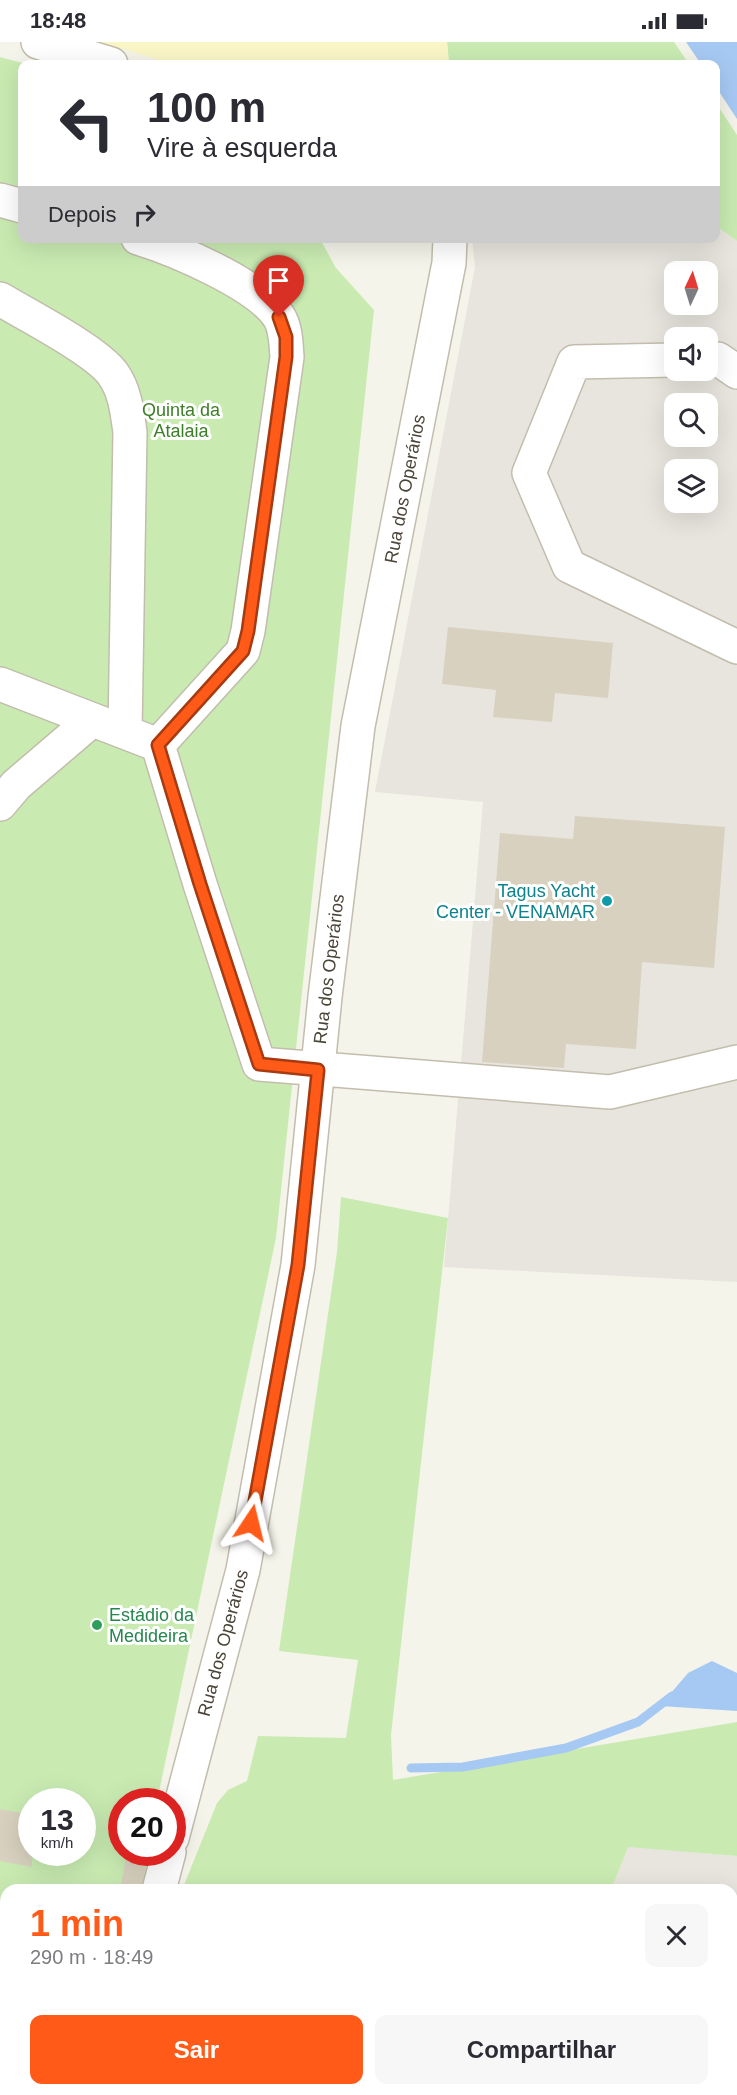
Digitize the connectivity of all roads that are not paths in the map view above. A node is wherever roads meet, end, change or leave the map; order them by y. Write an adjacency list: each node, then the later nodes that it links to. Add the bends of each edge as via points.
1 (38, 42): 2 (street)
2 (98, 60)
3 (0, 200): 4 (street)
4 (18, 205)
5 (151, 243): 15 (street, via 209,266 259,298 279,317 286,337 243,651)
6 (450, 243): 18 (street, Rua dos Operários, via 358,726)
7 (0, 299): 14 (street, via 93,355 112,373 125,399 130,442)
8 (718, 359): 10 (street)
9 (664, 360): 11 (street, via 574,362 529,473 569,566)
10 (737, 372)
11 (737, 647)
12 (0, 684): 13 (street)
13 (92, 720): 14 (street); 16 (street, via 16,785)
14 (125, 732): 15 (street)
15 (158, 745): 18 (street, via 259,1064)
16 (0, 804)
17 (737, 1062): 18 (street, via 610,1092)
18 (318, 1070): 19 (street, Rua dos Operários, via 298,1265 243,1570)
19 (185, 1788)
20 (165, 1866): 21 (street)
21 (161, 1884)

